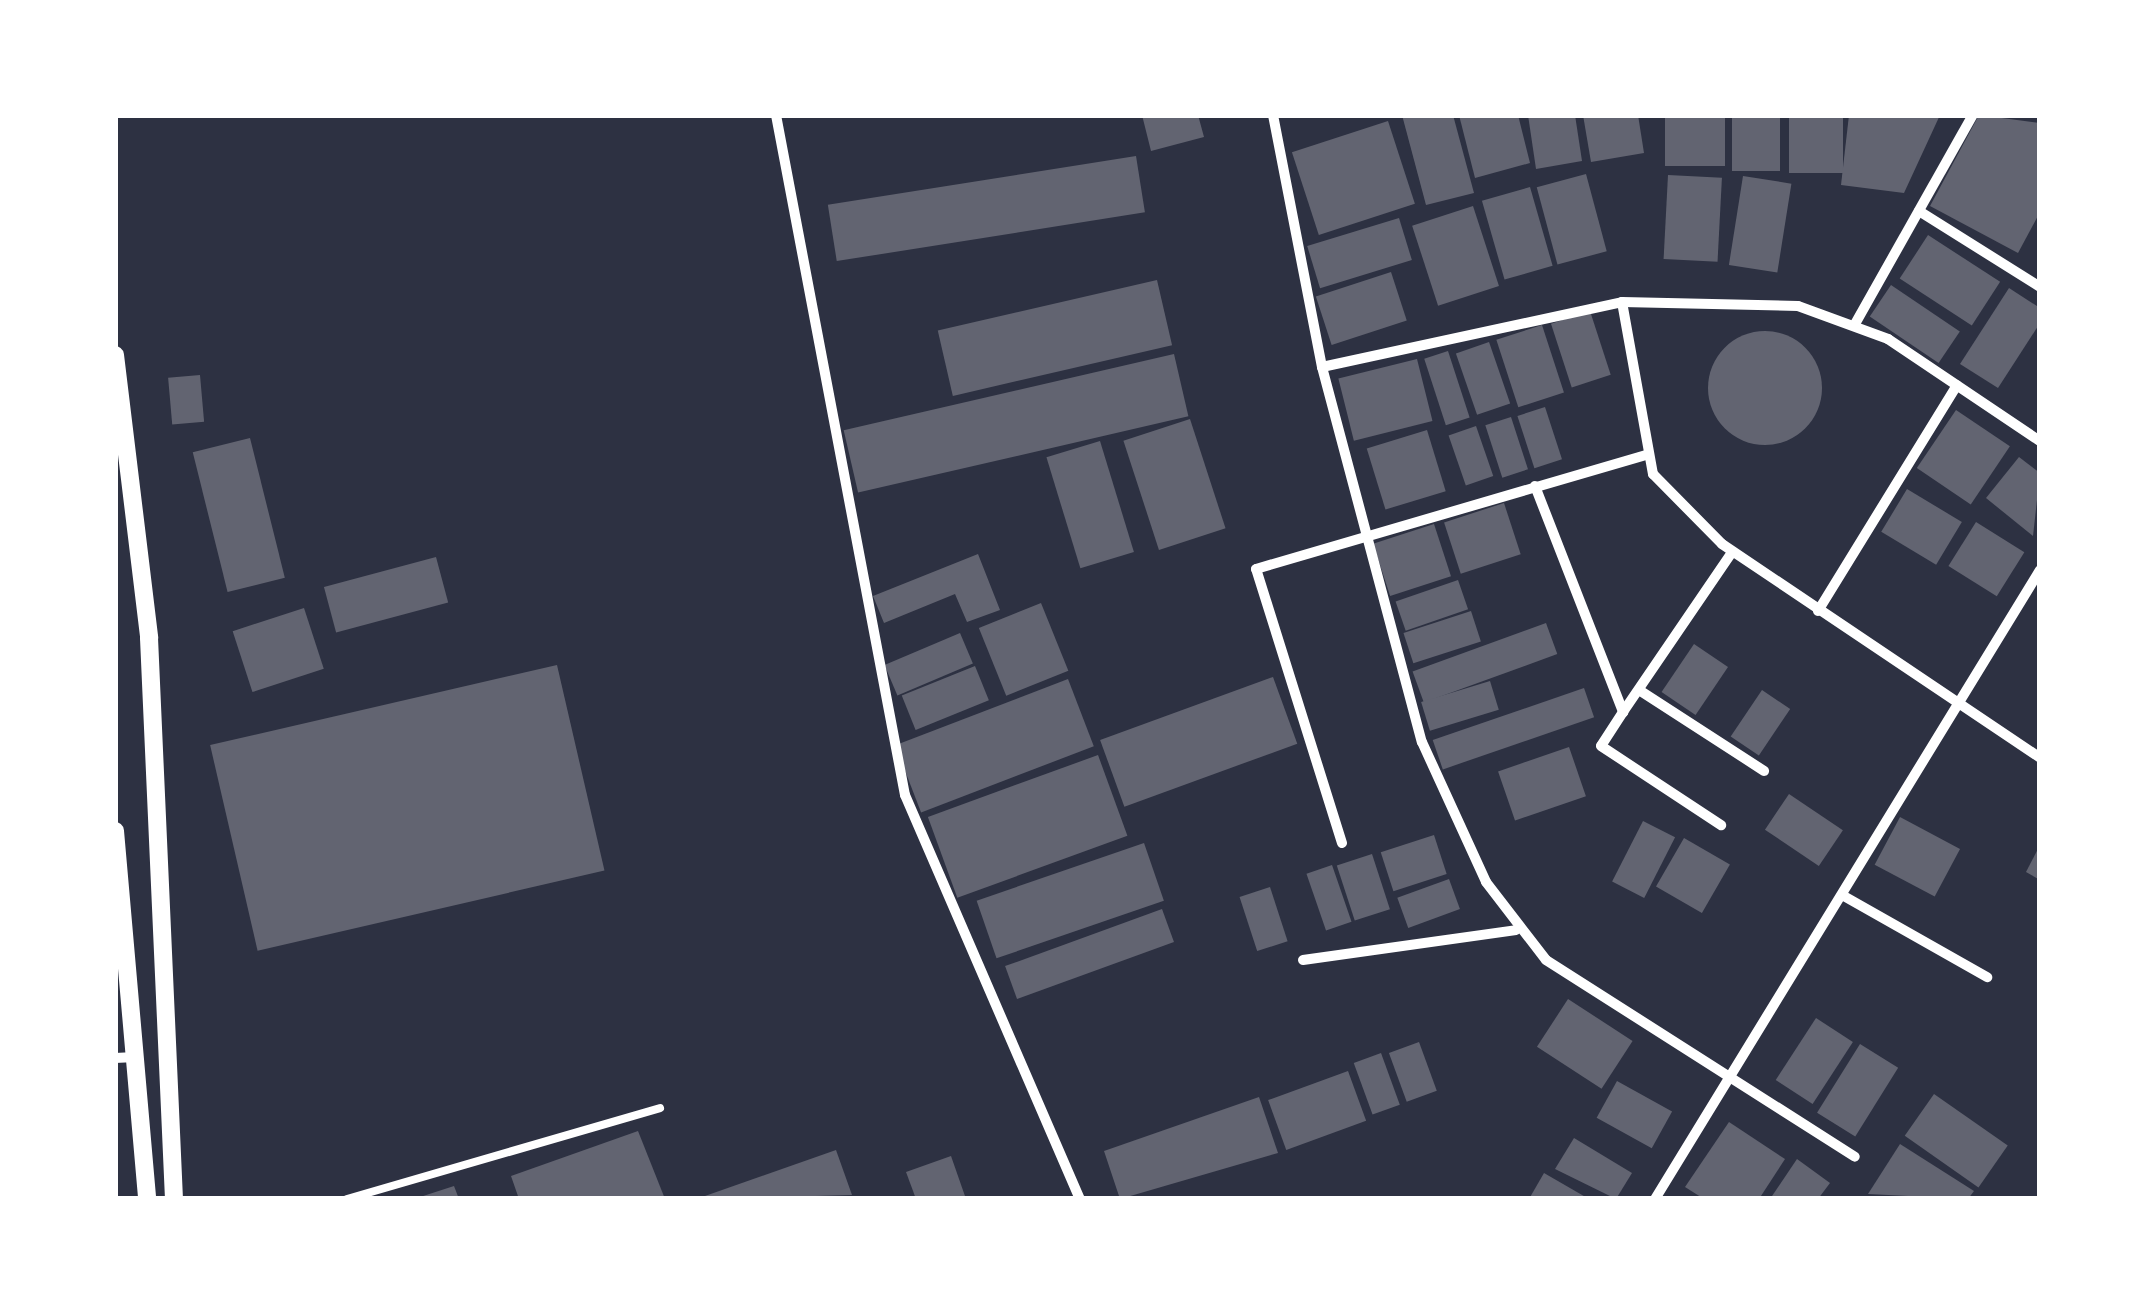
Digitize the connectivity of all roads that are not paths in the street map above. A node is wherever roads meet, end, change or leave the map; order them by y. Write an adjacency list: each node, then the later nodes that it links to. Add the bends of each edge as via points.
1 (776, 115): 39 (street, via 905,794)
2 (1273, 115): 9 (street)
3 (1973, 115): 4 (street)
4 (1919, 211): 5 (street); 7 (street)
5 (2040, 286)
6 (1622, 302): 7 (street, via 1798,306); 9 (street); 12 (street)
7 (1856, 324): 10 (street)
8 (115, 356): 13 (street)
9 (1322, 367): 15 (street)
10 (1957, 386): 11 (street); 18 (street)
11 (2040, 441)
12 (1649, 454): 14 (street); 16 (street, via 1653,474)
13 (122, 466): 37 (street, via 149,638)
14 (1534, 486): 15 (street); 21 (street)
15 (1367, 533): 26 (street, via 1256,570); 28 (street, via 1422,742)
16 (1732, 552): 18 (street); 19 (street)
17 (2040, 570): 20 (street)
18 (1818, 611): 20 (street)
19 (1639, 690): 21 (street); 23 (street)
20 (1959, 709): 22 (street); 27 (street)
21 (1623, 712): 24 (street, via 1601,746)
22 (2040, 758)
23 (1764, 772)
24 (1721, 825)
25 (115, 831): 31 (street)
26 (1342, 843)
27 (1842, 895): 30 (street); 33 (street)
28 (1516, 930): 29 (street); 33 (street, via 1546,960)
29 (1303, 960)
30 (1987, 978)
31 (135, 1057): 32 (street); 36 (street)
32 (115, 1058)
33 (1731, 1070): 35 (street); 40 (street)
34 (660, 1108): 38 (lane)
35 (1855, 1157)
36 (147, 1199)
37 (174, 1199)
38 (347, 1199)
39 (1080, 1199)
40 (1656, 1199)

